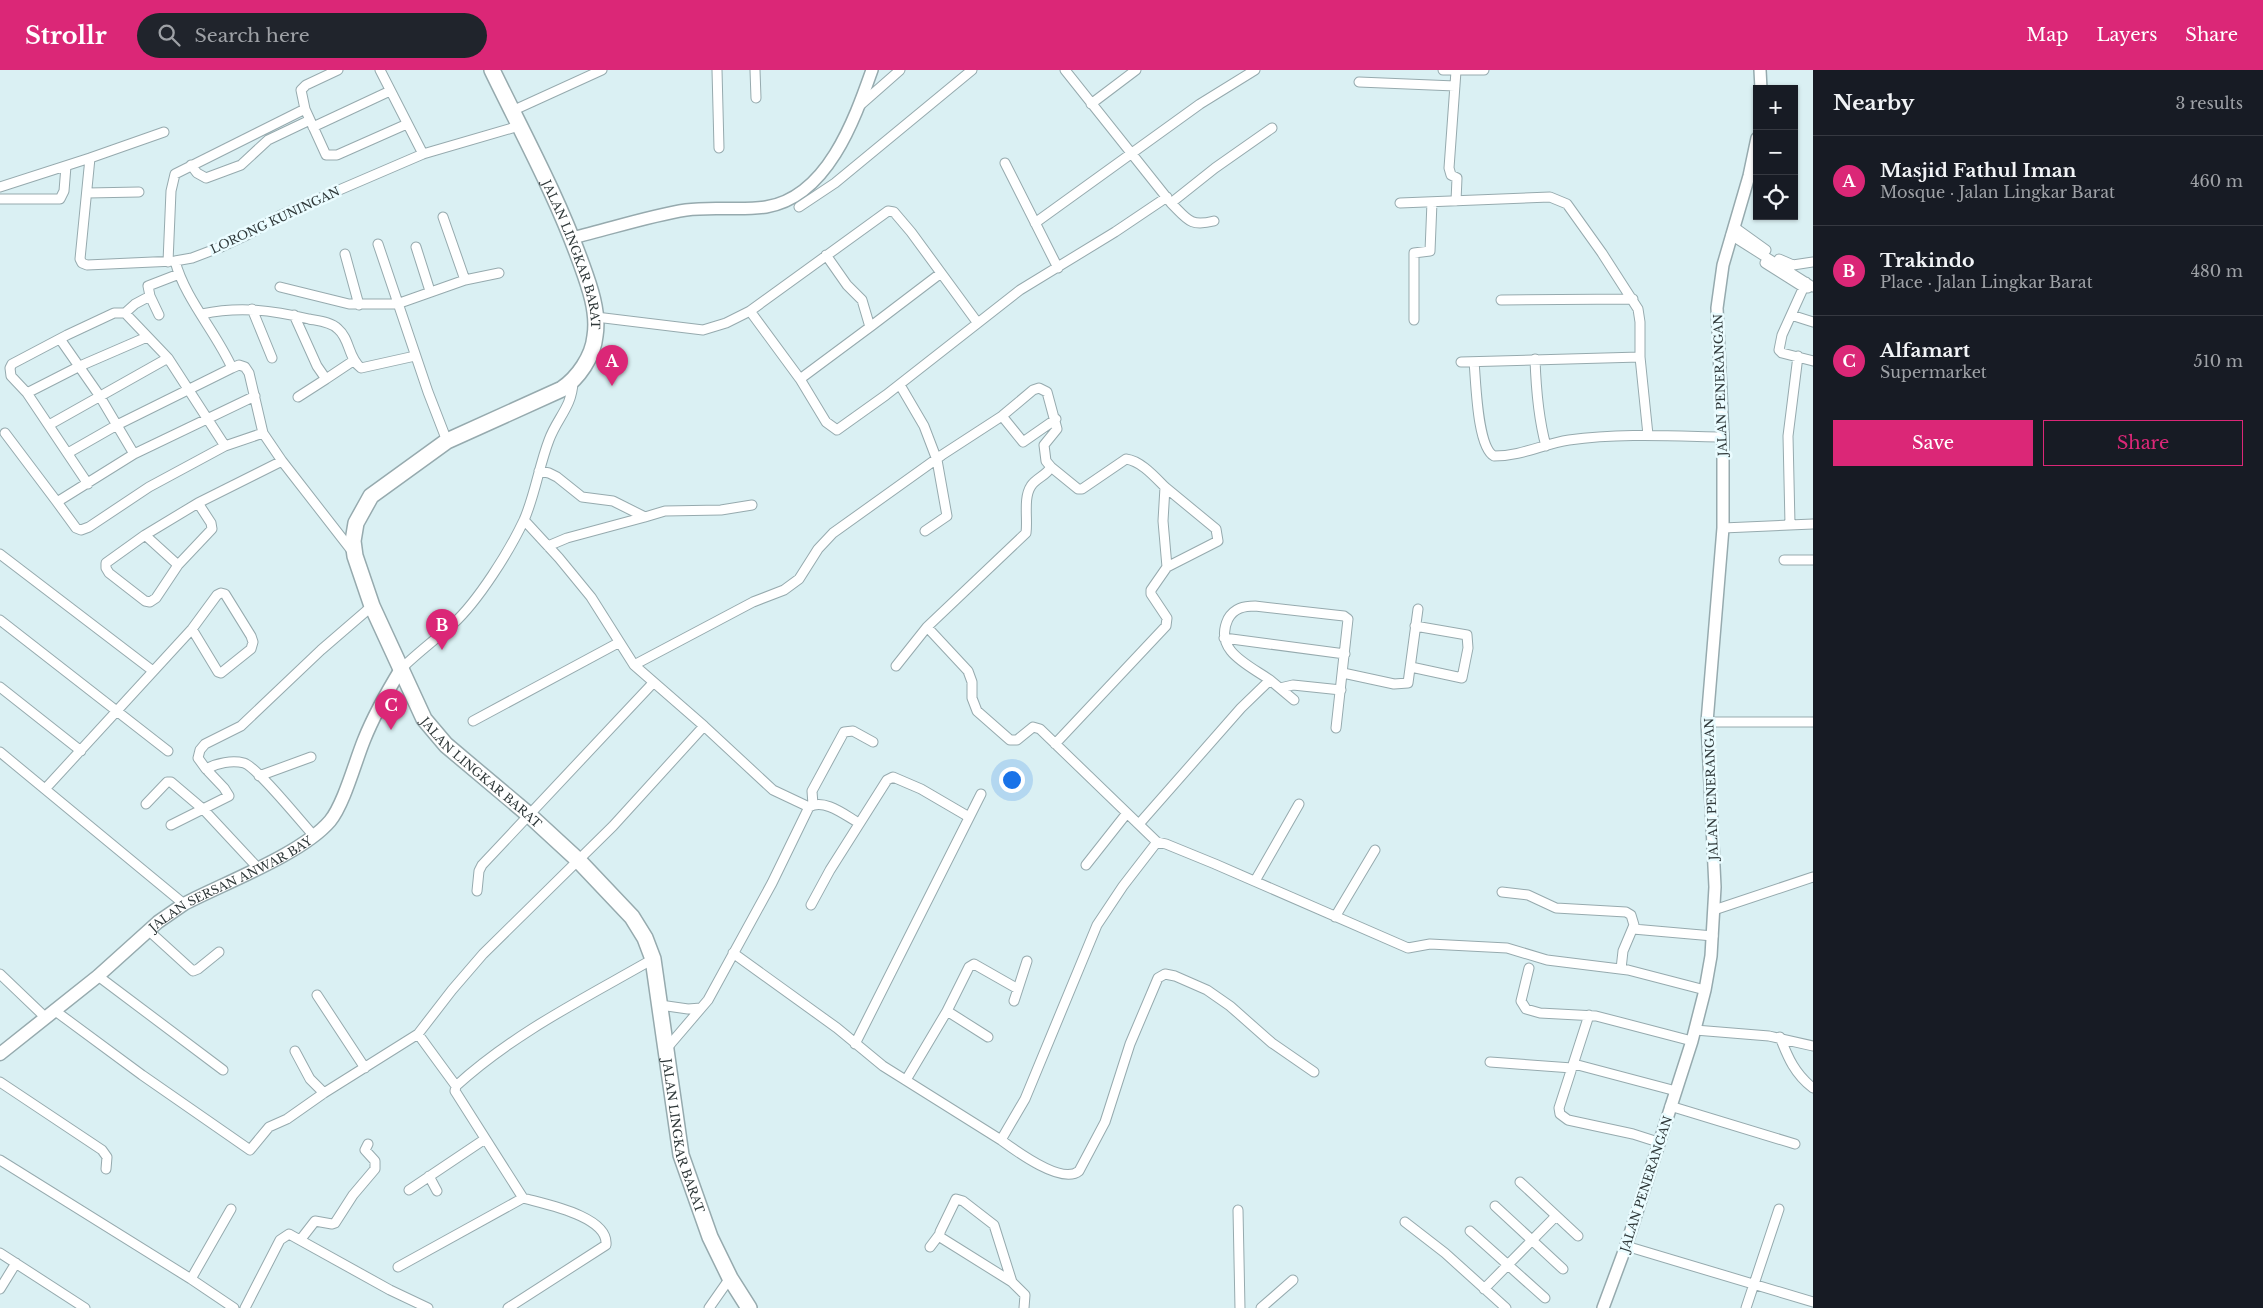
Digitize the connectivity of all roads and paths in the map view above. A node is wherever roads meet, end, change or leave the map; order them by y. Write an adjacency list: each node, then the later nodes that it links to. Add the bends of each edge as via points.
1 (338, 70): 25 (street, via 302,87)
2 (380, 70): 21 (street)
3 (492, 70): 26 (highway, JALAN LINGKAR BARAT)
4 (602, 70): 26 (street)
5 (717, 70): 32 (street)
6 (755, 70): 22 (street)
7 (872, 70): 24 (street)
8 (900, 70): 24 (street)
9 (972, 70): 41 (street)
10 (1136, 70): 23 (street)
11 (1255, 70): 33 (street)
12 (1443, 70): 16 (street)
13 (1477, 70): 14 (street); 16 (street)
14 (1484, 70)
15 (1760, 70): 19 (street)
16 (1456, 71): 20 (street)
17 (1070, 72): 23 (street)
18 (1359, 82): 20 (street)
19 (1762, 85)
20 (1455, 86): 47 (street, via 1449,168 1451,175 1457,178)
21 (390, 91): 27 (street); 28 (street)
22 (756, 98)
23 (1091, 104): 33 (street)
24 (858, 108): 40 (street, via 842,143)
25 (306, 109): 27 (street); 38 (street)
26 (512, 112): 29 (highway, JALAN LINGKAR BARAT)
27 (311, 123): 28 (street, via 324,154 330,156); 38 (street, via 278,133 241,165 225,172 206,178 197,174)
28 (408, 124): 34 (street)
29 (519, 126): 34 (street, LORONG KUNINGAN); 55 (highway, JALAN LINGKAR BARAT)
30 (1272, 128): 46 (street)
31 (164, 132): 35 (street)
32 (718, 148)
33 (1130, 153): 46 (street); 53 (street)
34 (423, 154): 60 (street, LORONG KUNINGAN, via 281,216 221,248)
35 (90, 158): 39 (street); 43 (street)
36 (1753, 160): 54 (street, JALAN PENERANGAN)
37 (1005, 163): 53 (street)
38 (191, 164): 60 (street, via 173,178)
39 (66, 166): 42 (street); 45 (street, via 64,191 60,199)
40 (826, 166): 41 (street); 55 (street, via 810,185 780,204 687,210)
41 (835, 183): 50 (street)
42 (0, 187)
43 (88, 192): 44 (street); 60 (street, LORONG KUNINGAN, via 82,263)
44 (139, 192)
45 (0, 199)
46 (1169, 200): 52 (street, via 1190,222); 62 (street)
47 (1456, 201): 48 (street); 71 (street, via 1550,197 1562,200)
48 (1432, 202): 49 (street); 83 (street, via 1430,251 1414,253)
49 (1400, 203)
50 (798, 207)
51 (442, 217): 66 (street)
52 (1214, 221)
53 (1035, 223): 62 (street)
54 (1731, 234): 61 (street, via 1784,262 1801,265); 67 (street); 118 (street, JALAN PENERANGAN, via 1717,308)
55 (572, 238): 82 (highway, JALAN LINGKAR BARAT, via 588,281)
56 (378, 244): 73 (street)
57 (416, 247): 69 (street)
58 (345, 254): 74 (street)
59 (826, 255): 64 (street, via 888,211 894,212); 76 (street); 86 (street, via 862,300)
60 (172, 261): 65 (street)
61 (1813, 262)
62 (1058, 268): 84 (street, via 1020,290)
63 (500, 273): 66 (street)
64 (941, 273): 84 (street); 86 (street)
65 (179, 274): 70 (street, via 149,284); 78 (street)
66 (465, 280): 69 (street)
67 (1809, 286): 81 (street)
68 (280, 287): 74 (street)
69 (430, 291): 73 (street)
70 (150, 296): 77 (street); 79 (street)
71 (1633, 299): 72 (street); 91 (street, via 1640,322)
72 (1501, 300)
73 (398, 304): 74 (street); 89 (street)
74 (359, 305)
75 (252, 309): 78 (street, via 225,309); 80 (street); 93 (street)
76 (750, 311): 82 (street, via 703,330); 102 (street)
77 (125, 313): 87 (street); 88 (street, via 114,313)
78 (202, 314): 100 (street)
79 (159, 315)
80 (294, 315): 95 (street, via 325,322 339,330); 101 (street)
81 (1791, 315): 85 (street); 90 (street, via 1779,342 1779,350)
82 (596, 317): 103 (highway, JALAN LINGKAR BARAT, via 592,351)
83 (1414, 320)
84 (978, 322): 104 (street)
85 (1813, 322)
86 (870, 327): 102 (street)
87 (147, 337): 92 (street); 99 (street)
88 (60, 339): 99 (street); 106 (street, via 12,364 11,376)
89 (415, 356): 95 (street, via 366,368); 119 (street)
90 (1798, 356): 96 (street); 135 (street, via 1788,436)
91 (1640, 357): 94 (street); 117 (street)
92 (168, 358): 105 (street); 107 (street)
93 (272, 358)
94 (1535, 360): 98 (street); 121 (street, via 1540,426)
95 (353, 361): 101 (street)
96 (1813, 361)
97 (1461, 362): 98 (street)
98 (1474, 362): 121 (street, via 1480,427 1491,454 1512,455)
99 (80, 366): 106 (street); 107 (street)
100 (232, 368): 105 (street); 108 (street, via 246,367)
101 (326, 379): 109 (street)
102 (800, 380): 104 (street, via 826,422 837,430)
103 (573, 382): 119 (highway, JALAN LINGKAR BARAT); 127 (street, via 568,406 554,428)
104 (900, 385): 124 (street, via 924,426)
105 (189, 389): 111 (street); 114 (street)
106 (27, 393): 113 (street)
107 (99, 395): 113 (street); 114 (street)
108 (255, 396): 111 (street); 116 (street)
109 (298, 397)
110 (1002, 416): 112 (street, via 1023,442); 112 (street, via 1039,388 1049,396); 124 (street)
111 (206, 418): 120 (street); 123 (street)
112 (1056, 419): 126 (street, via 1057,428 1044,445 1046,461)
113 (49, 425): 122 (street)
114 (117, 425): 122 (street); 123 (street)
115 (5, 433): 130 (street)
116 (263, 434): 120 (street); 125 (street)
117 (1648, 435): 118 (street); 121 (street, via 1569,440)
118 (1723, 437): 137 (street, JALAN PENERANGAN)
119 (447, 441): 142 (highway, JALAN LINGKAR BARAT, via 371,496 356,523)
120 (225, 446): 130 (street, via 149,487 81,530)
121 (1546, 446)
122 (68, 453): 128 (street)
123 (134, 454): 128 (street)
124 (937, 460): 138 (street, via 947,516); 156 (street, via 833,532 818,548 799,579 784,590 753,602)
125 (282, 461): 131 (street); 142 (street)
126 (1051, 467): 129 (street, via 1074,488 1082,489 1121,460 1132,460); 151 (street, via 1029,491 1026,533)
127 (539, 471): 133 (street, via 549,472 582,497 613,501); 134 (street)
128 (88, 484): 130 (street)
129 (1165, 487): 146 (street, via 1163,521); 146 (street, via 1216,529 1218,535 1218,541 1211,546)
130 (57, 502)
131 (198, 503): 139 (street); 145 (street, via 212,529)
132 (752, 505): 133 (street, via 721,510 665,511)
133 (645, 517): 140 (street)
134 (524, 520): 140 (street); 159 (street, via 497,567 469,606)
135 (1790, 524): 136 (street); 137 (street)
136 (1813, 524)
137 (1723, 528): 170 (street, JALAN PENERANGAN)
138 (925, 531)
139 (145, 536): 145 (street); 145 (street, via 106,563 109,573 144,601 150,602)
140 (548, 546): 154 (street, via 591,598)
141 (0, 554): 160 (street)
142 (355, 556): 147 (highway, JALAN LINGKAR BARAT)
143 (1784, 560): 144 (street)
144 (1813, 560)
145 (178, 565)
146 (1167, 567): 175 (street, via 1151,590 1167,618 1166,626)
147 (372, 606): 159 (highway, JALAN LINGKAR BARAT); 180 (street, via 241,726 205,744 198,758)
148 (1418, 609): 150 (street)
149 (0, 620): 168 (street)
150 (1415, 626): 158 (street); 158 (street, via 1467,635 1466,678)
151 (927, 627): 157 (street); 175 (street, via 968,672 977,711 1010,740 1017,740 1030,728 1037,727)
152 (192, 629): 152 (street, via 221,673 251,649 253,642 225,594 221,593); 160 (street)
153 (1224, 638): 155 (street); 155 (street, via 1229,617 1243,606 1330,614 1348,619); 162 (street, via 1230,652)
154 (618, 643): 156 (street); 169 (street)
155 (1345, 654): 161 (street)
156 (634, 665): 163 (street)
157 (896, 666)
158 (1411, 667): 161 (street, via 1408,683 1404,685)
159 (401, 669): 188 (highway, JALAN LINGKAR BARAT, via 424,719 446,745); 194 (main road, JALAN SERSAN ANWAR BAY, via 382,700 332,820)
160 (153, 671): 168 (street)
161 (1343, 673): 166 (street)
162 (1270, 680): 165 (street); 192 (street, via 1241,708)
163 (653, 683): 172 (street); 188 (street)
164 (0, 687): 177 (street)
165 (1280, 688): 166 (street, via 1293,685); 167 (street)
166 (1341, 690): 173 (street)
167 (1294, 700)
168 (116, 711): 176 (street); 177 (street)
169 (473, 721)
170 (1707, 722): 171 (street); 206 (street, JALAN PENERANGAN)
171 (1813, 722)
172 (704, 726): 186 (street, via 773,790); 197 (street)
173 (1336, 728)
174 (873, 742): 186 (street, via 854,731 844,732 812,791)
175 (1056, 744): 189 (street)
176 (168, 750)
177 (81, 751): 182 (street)
178 (0, 752): 182 (street)
179 (311, 757): 181 (street)
180 (206, 768): 181 (street, via 218,763 243,763); 187 (street, via 229,794 225,800)
181 (259, 776): 194 (street)
182 (46, 788): 204 (street)
183 (981, 794): 190 (street)
184 (146, 804): 187 (street, via 170,781)
185 (1299, 804): 201 (street)
186 (811, 806): 191 (street, via 824,804); 212 (street)
187 (204, 810): 193 (street); 199 (street)
188 (528, 814): 197 (highway, JALAN LINGKAR BARAT); 202 (street, via 480,867)
189 (1127, 814): 192 (street); 198 (street)
190 (969, 817): 191 (street, via 921,788 893,777 887,780); 232 (street)
191 (859, 823): 205 (street)
192 (1139, 824): 195 (street)
193 (171, 825)
194 (314, 836): 199 (main road, JALAN SERSAN ANWAR BAY)
195 (1157, 842): 201 (street); 250 (street, via 1097,925 1026,1099)
196 (1375, 850): 207 (street)
197 (578, 860): 213 (highway, JALAN LINGKAR BARAT, via 632,917); 228 (street, via 483,954)
198 (1086, 865)
199 (258, 868): 204 (main road, JALAN SERSAN ANWAR BAY)
200 (1813, 877): 206 (street)
201 (1256, 881): 207 (street)
202 (476, 891)
203 (1502, 892): 208 (street, via 1528,895 1556,908 1629,913 1634,919)
204 (184, 904): 209 (main road, JALAN SERSAN ANWAR BAY)
205 (810, 905)
206 (1714, 910): 210 (street, JALAN PENERANGAN)
207 (1335, 917): 216 (street, via 1408,948 1430,944 1507,948 1558,962)
208 (1633, 929): 210 (street); 216 (street, via 1623,951)
209 (148, 930): 211 (street, via 193,971); 218 (main road, JALAN SERSAN ANWAR BAY)
210 (1713, 936): 220 (street, JALAN PENERANGAN)
211 (219, 952)
212 (733, 952): 224 (street); 232 (street)
213 (653, 959): 223 (highway, JALAN LINGKAR BARAT); 244 (street, via 488,1057)
214 (1027, 961): 219 (street)
215 (1529, 968): 227 (street, via 1521,1001 1526,1010)
216 (1621, 968): 220 (street)
217 (0, 974): 226 (street)
218 (98, 976): 226 (main road, JALAN SERSAN ANWAR BAY); 240 (street)
219 (1018, 989): 222 (street); 225 (street, via 974,964 969,967)
220 (1705, 990): 229 (street, JALAN PENERANGAN)
221 (317, 995): 239 (street)
222 (1014, 1001)
223 (660, 1005): 224 (street); 234 (highway, JALAN LINGKAR BARAT)
224 (701, 1008): 234 (street)
225 (947, 1011): 231 (street); 242 (street)
226 (49, 1013): 236 (main road, JALAN SERSAN ANWAR BAY); 247 (street, via 250,1150 269,1127 287,1119)
227 (1589, 1015): 229 (street); 238 (street)
228 (418, 1034): 239 (street); 244 (street)
229 (1693, 1035): 230 (street); 246 (street, JALAN PENERANGAN)
230 (1780, 1037): 233 (street); 245 (street, via 1789,1062)
231 (988, 1038)
232 (855, 1044): 242 (street)
233 (1813, 1046)
234 (667, 1048): 279 (highway, JALAN LINGKAR BARAT, via 681,1155 710,1237)
235 (294, 1051): 247 (street, via 310,1079)
236 (0, 1054)
237 (1490, 1062): 238 (street)
238 (1573, 1066): 246 (street); 251 (street, via 1559,1108 1562,1116)
239 (365, 1068): 247 (street)
240 (223, 1070)
241 (1314, 1072): 250 (street, via 1272,1043 1207,990 1165,974 1158,978 1130,1044 1105,1122 1079,1171 1068,1175 1030,1161)
242 (906, 1080): 250 (street)
243 (0, 1082): 255 (street, via 102,1150 107,1157)
244 (456, 1086): 249 (street, via 455,1091)
245 (1813, 1088)
246 (1676, 1091): 248 (street, JALAN PENERANGAN)
247 (324, 1093)
248 (1670, 1106): 251 (street, JALAN PENERANGAN); 253 (street)
249 (485, 1139): 256 (street); 260 (street)
250 (1001, 1140)
251 (1658, 1142): 272 (street, JALAN PENERANGAN)
252 (368, 1144): 270 (street, via 365,1150 375,1163 375,1169 336,1222 315,1221)
253 (1795, 1144)
254 (0, 1160): 280 (street)
255 (106, 1169)
256 (429, 1176): 258 (street); 259 (street)
257 (1520, 1182): 265 (street)
258 (408, 1190)
259 (437, 1191)
260 (523, 1198): 277 (street); 292 (street, via 588,1218 597,1226 606,1244)
261 (1495, 1206): 271 (street)
262 (231, 1209): 280 (street)
263 (1779, 1209): 283 (street)
264 (1238, 1210): 296 (street)
265 (1556, 1216): 269 (street); 271 (street)
266 (1405, 1222): 285 (street)
267 (1470, 1232): 276 (street)
268 (939, 1235): 273 (street); 282 (street, via 945,1242); 282 (street, via 953,1203 960,1199 994,1225)
269 (1578, 1236)
270 (301, 1239): 290 (street, via 289,1234 280,1240); 291 (street, via 346,1267)
271 (1532, 1240): 276 (street); 278 (street)
272 (1626, 1246): 283 (street); 299 (street, JALAN PENERANGAN)
273 (930, 1248)
274 (0, 1253): 275 (street)
275 (16, 1263): 284 (street); 288 (street)
276 (1508, 1264): 285 (street); 286 (street)
277 (398, 1267)
278 (1563, 1269)
279 (730, 1278): 293 (street); 294 (highway, JALAN LINGKAR BARAT)
280 (191, 1279): 289 (street)
281 (1293, 1280): 297 (street)
282 (1012, 1282): 295 (street, via 1024,1295)
283 (1754, 1285): 287 (street); 300 (street)
284 (0, 1289)
285 (1484, 1289): 298 (street)
286 (1545, 1298)
287 (1813, 1302)
288 (85, 1308)
289 (234, 1308)
290 (245, 1308)
291 (428, 1308)
292 (508, 1308)
293 (709, 1308)
294 (749, 1308)
295 (1024, 1308)
296 (1240, 1308)
297 (1261, 1308)
298 (1506, 1308)
299 (1603, 1308)
300 (1746, 1308)

